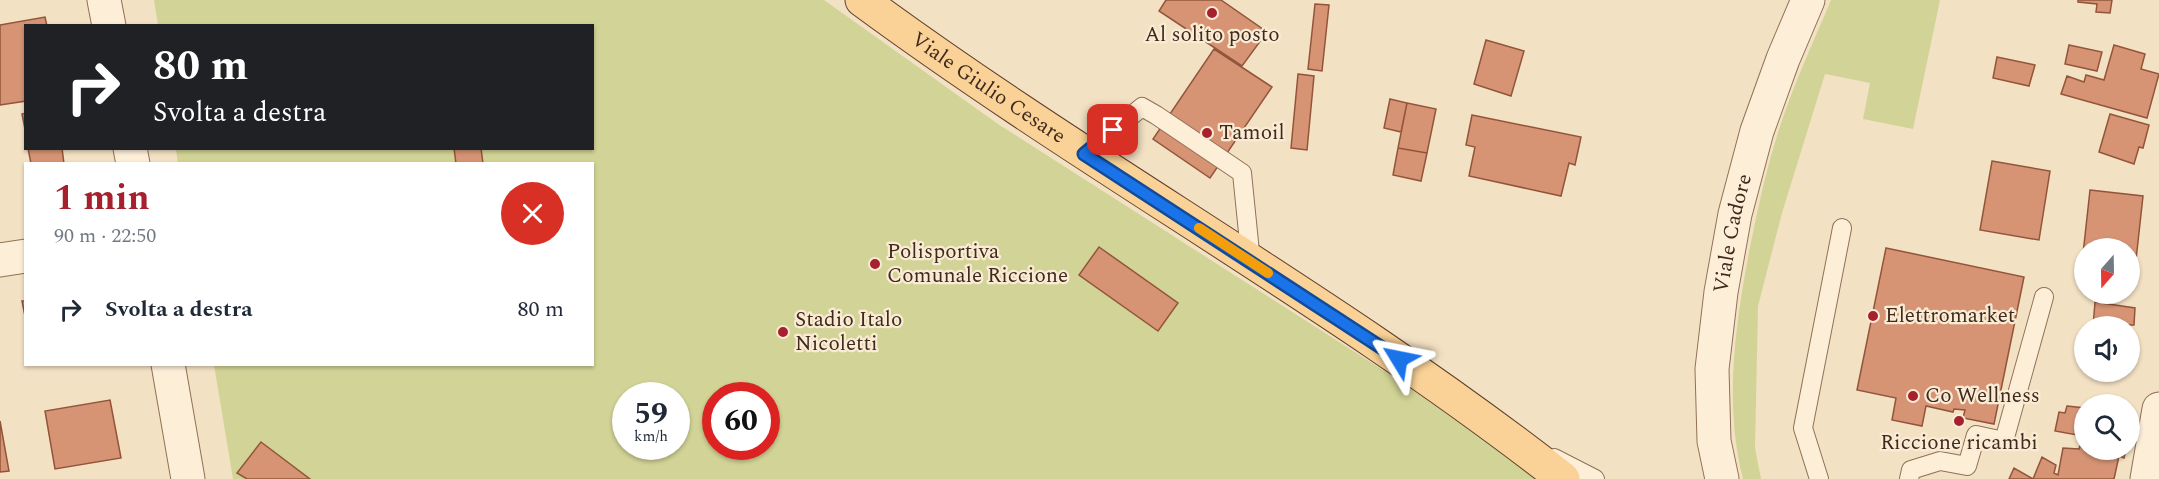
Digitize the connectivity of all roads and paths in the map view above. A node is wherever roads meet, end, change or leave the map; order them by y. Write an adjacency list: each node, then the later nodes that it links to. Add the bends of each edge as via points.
1 (104, 0): 4 (street)
2 (862, 0): 5 (main road, Viale Giulio Cesare)
3 (1808, 0): 17 (street, Viale Cadore, via 1757,131 1720,292 1712,369 1714,441)
4 (109, 24)
5 (1084, 154): 9 (main road, Viale Giulio Cesare); 9 (lane, via 1142,106 1156,115 1242,173)
6 (1842, 228): 18 (lane, via 1803,428)
7 (24, 256): 8 (street)
8 (0, 260)
9 (1251, 262): 13 (main road, Viale Giulio Cesare)
10 (2044, 297): 19 (lane, via 2004,441 1976,435 1967,466 1940,461 1911,470)
11 (168, 366): 14 (street)
12 (2159, 409): 20 (street)
13 (1503, 432): 15 (main road, Viale Giulio Cesare); 16 (lane)
14 (188, 479)
15 (1563, 479)
16 (1595, 479)
17 (1722, 479)
18 (1819, 479)
19 (1908, 479)
20 (2147, 479)

